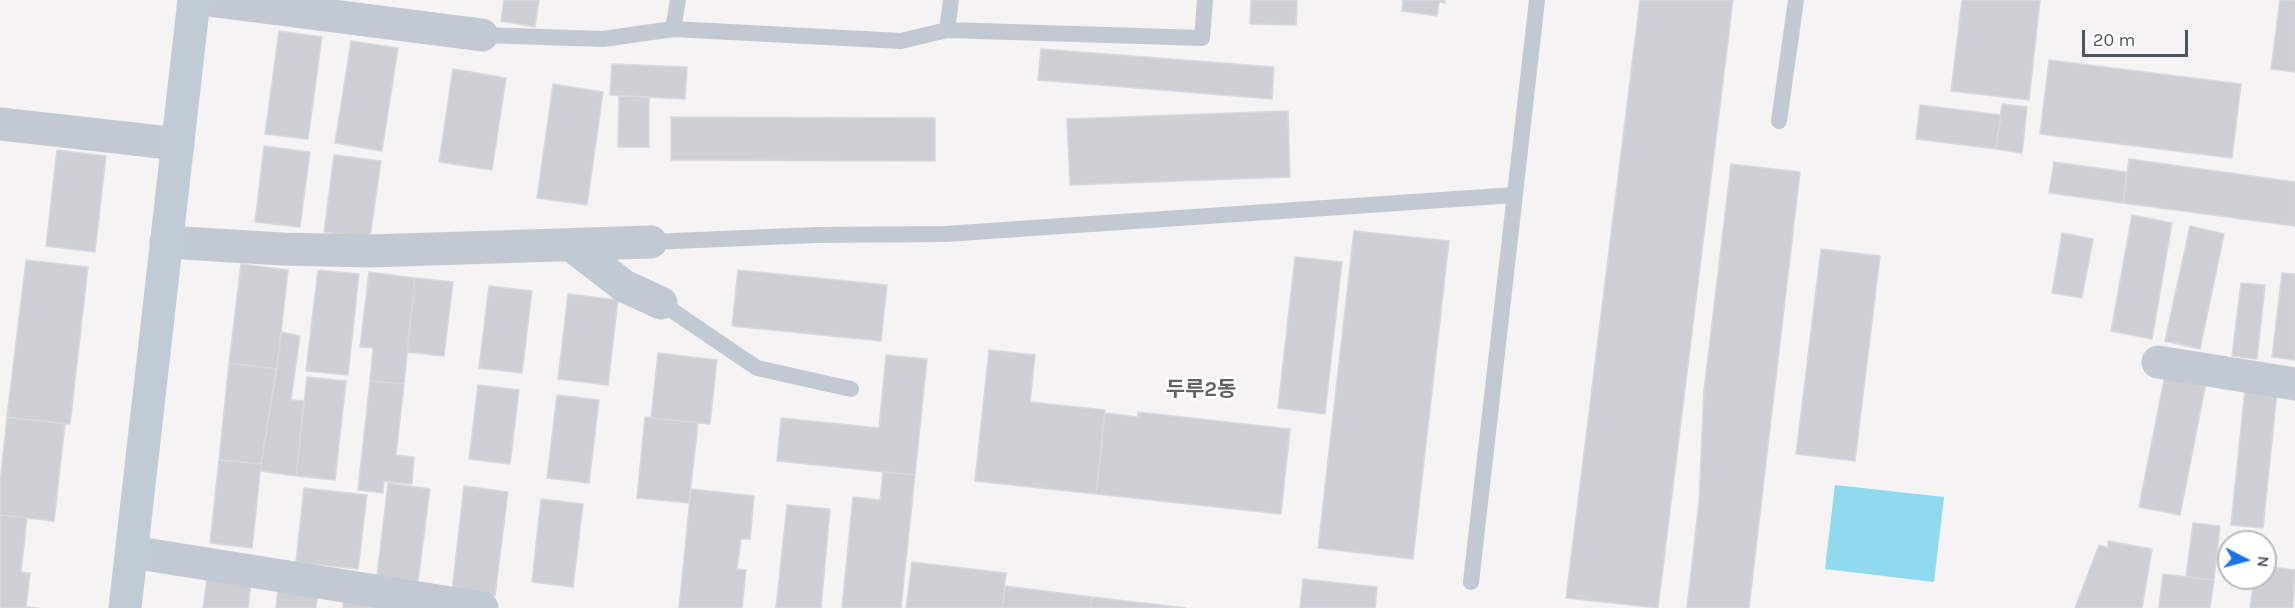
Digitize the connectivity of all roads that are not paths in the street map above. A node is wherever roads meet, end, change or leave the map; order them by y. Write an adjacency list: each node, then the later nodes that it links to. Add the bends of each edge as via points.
1 (194, 0): 13 (street)
2 (208, 0): 10 (street)
3 (678, 0): 8 (lane)
4 (951, 0): 9 (lane)
5 (1205, 0): 9 (lane, via 1202,38)
6 (1537, 0): 14 (lane)
7 (1796, 0): 11 (lane)
8 (674, 29): 9 (lane, via 901,41); 10 (lane, via 603,39)
9 (947, 30)
10 (482, 35)
11 (1779, 121)
12 (0, 124): 13 (street)
13 (178, 144): 15 (street)
14 (1515, 195): 16 (lane, via 945,234); 23 (lane)
15 (166, 242): 17 (street, via 370,250); 22 (street)
16 (651, 242): 17 (street)
17 (571, 244): 18 (street, via 624,286)
18 (661, 303): 21 (lane, via 757,368)
19 (2158, 362): 20 (street)
20 (2295, 384)
21 (851, 389)
22 (132, 552): 24 (street); 25 (street)
23 (1471, 582)
24 (125, 608)
25 (482, 608)

